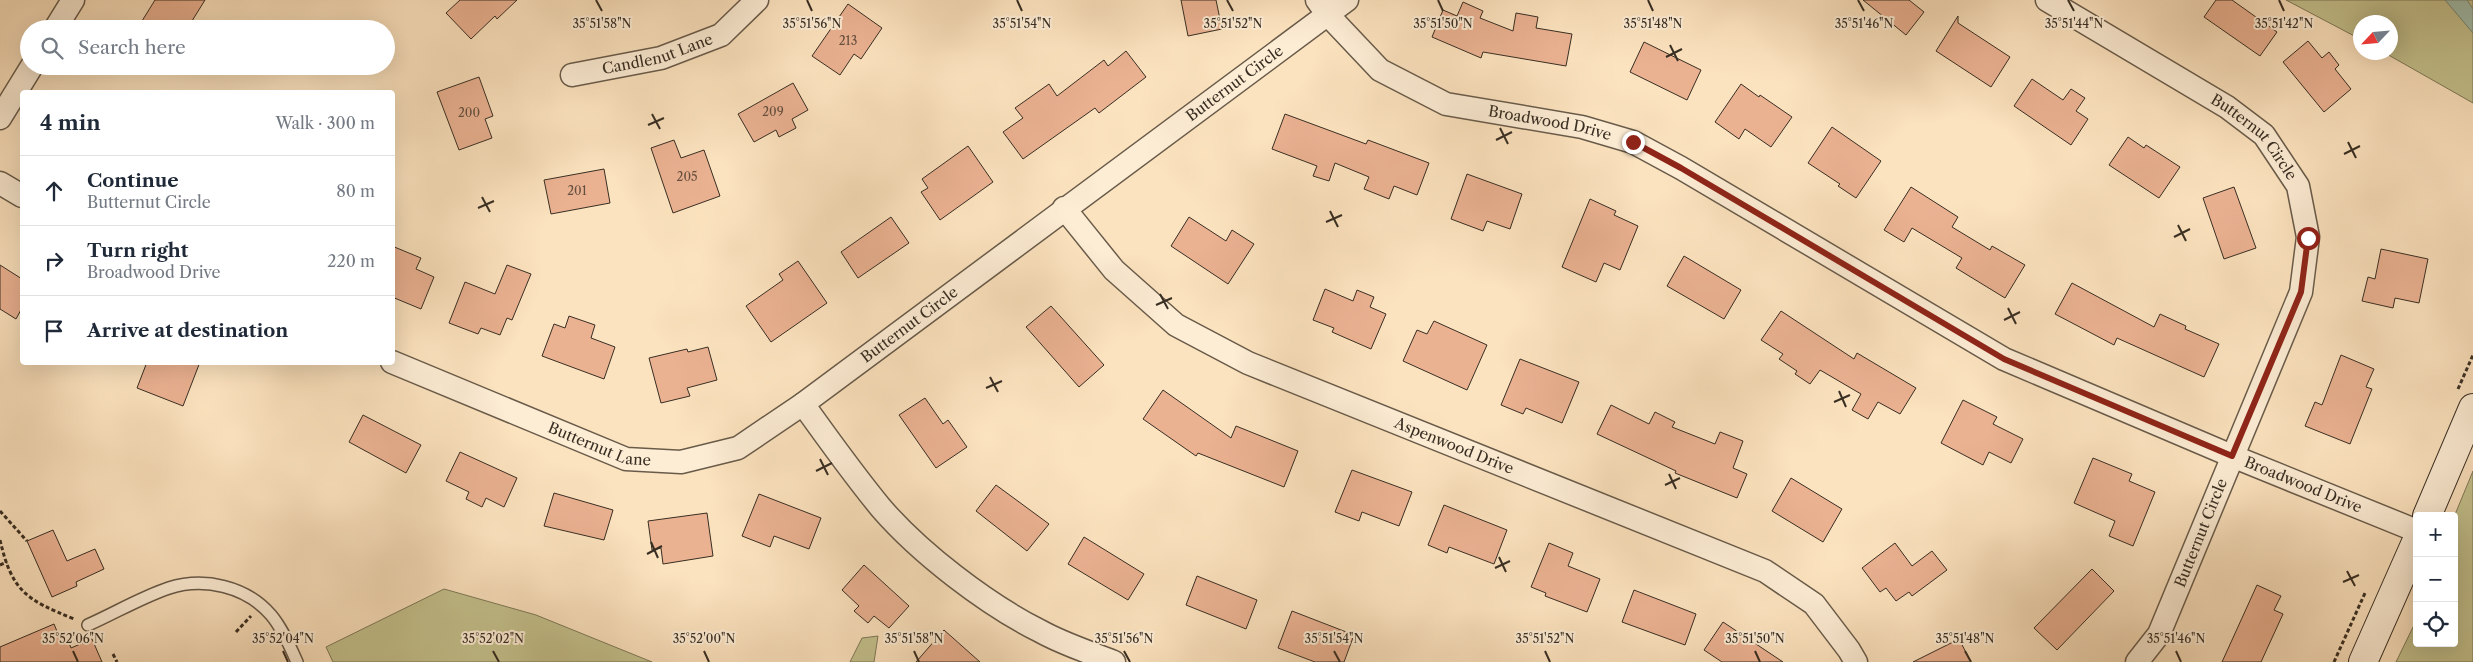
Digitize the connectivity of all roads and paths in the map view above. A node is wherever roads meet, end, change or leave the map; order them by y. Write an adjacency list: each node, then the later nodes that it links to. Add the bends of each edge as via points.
1 (73, 0): 6 (street)
2 (758, 0): 8 (street, Candlenut Lane, via 721,36 661,58)
3 (1347, 0): 5 (street, Butternut Circle)
4 (2047, 0): 16 (street, Butternut Circle, via 2226,107 2264,135 2298,186 2308,238 2301,292)
5 (1322, 7): 12 (street, Butternut Circle); 16 (street, Broadwood Drive, via 1380,70 1446,104 1582,127 1633,142 2004,359)
6 (61, 20)
7 (26, 75): 9 (street)
8 (572, 75)
9 (0, 118)
10 (0, 183): 11 (street)
11 (20, 195)
12 (1064, 208): 14 (street, Butternut Circle); 32 (street, Aspenwood Drive, via 1114,270 1176,325 1248,363 1765,571 1814,604)
13 (395, 363): 14 (street, Butternut Lane, via 626,459 682,462 738,448)
14 (803, 404): 31 (street, via 882,509 927,553 980,594 1040,631)
15 (2473, 408): 18 (street)
16 (2232, 456): 19 (street, Broadwood Drive); 33 (street, Butternut Circle, via 2159,634)
17 (0, 511): 21 (path)
18 (2429, 512)
19 (2413, 529)
20 (0, 540): 23 (path)
21 (27, 541)
22 (2413, 549): 34 (street)
23 (7, 562): 24 (path); 26 (path, via 19,590 28,598)
24 (0, 565)
25 (262, 606): 26 (lane, via 246,595 206,583 169,588); 27 (path); 30 (lane, via 279,627)
26 (88, 624)
27 (236, 632)
28 (113, 654): 29 (path)
29 (117, 662)
30 (297, 662)
31 (1114, 662)
32 (1856, 662)
33 (2137, 662)
34 (2363, 662)

